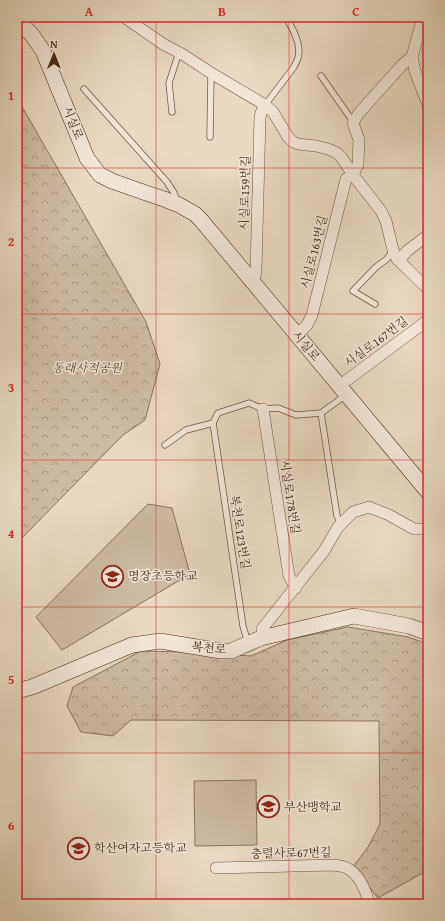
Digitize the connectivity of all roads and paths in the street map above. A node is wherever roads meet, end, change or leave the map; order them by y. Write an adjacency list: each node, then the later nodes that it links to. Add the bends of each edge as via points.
1 (124, 17): 5 (street)
2 (286, 17): 11 (lane, via 298,43 298,58)
3 (17, 19): 16 (main road, 시실로, via 43,51 87,158 100,174 112,181)
4 (424, 20): 6 (street)
5 (179, 52): 7 (street); 12 (lane, via 169,83)
6 (412, 57): 10 (street); 13 (street, via 403,64)
7 (211, 73): 11 (street); 14 (lane)
8 (321, 76): 13 (lane)
9 (84, 90): 16 (lane, via 167,182)
10 (427, 101)
11 (265, 105): 15 (street, via 273,112 293,142 337,153); 20 (street, 시실로159번길, via 260,118)
12 (172, 112)
13 (353, 123): 15 (street, via 359,140 358,164)
14 (210, 137)
15 (353, 175): 18 (street, via 381,211); 24 (street, 시실로163번길, via 346,178 312,315 308,325)
16 (179, 205): 20 (main road, 시실로, via 201,220)
17 (428, 235): 19 (street, via 407,250)
18 (393, 250): 19 (street); 22 (lane, via 353,291)
19 (400, 262): 21 (street)
20 (254, 282): 24 (main road, 시실로)
21 (428, 289)
22 (375, 304)
23 (428, 320): 25 (street, 시실로167번길)
24 (297, 335): 25 (main road, 시실로)
25 (343, 390): 27 (lane); 30 (main road, 시실로)
26 (263, 409): 27 (lane, via 278,408 296,415); 28 (lane, via 249,403 218,414); 33 (street, 시실로178번길, via 289,576)
27 (321, 413): 31 (lane, via 337,516)
28 (213, 422): 29 (lane, via 186,430); 36 (lane, 복천로123번길, via 243,626)
29 (165, 445)
30 (428, 492)
31 (341, 524): 32 (street, via 352,512 369,507 414,529); 33 (street)
32 (428, 529)
33 (296, 588): 35 (street, via 262,629)
34 (428, 633): 35 (main road, 복천로, via 409,626 354,616)
35 (265, 636): 36 (main road, 복천로)
36 (248, 643): 37 (main road, 복천로, via 231,651 160,641 132,645 32,687)
37 (17, 690)
38 (216, 868): 39 (street, 충렬사로67번길, via 334,865 347,868 358,877)
39 (369, 904)

